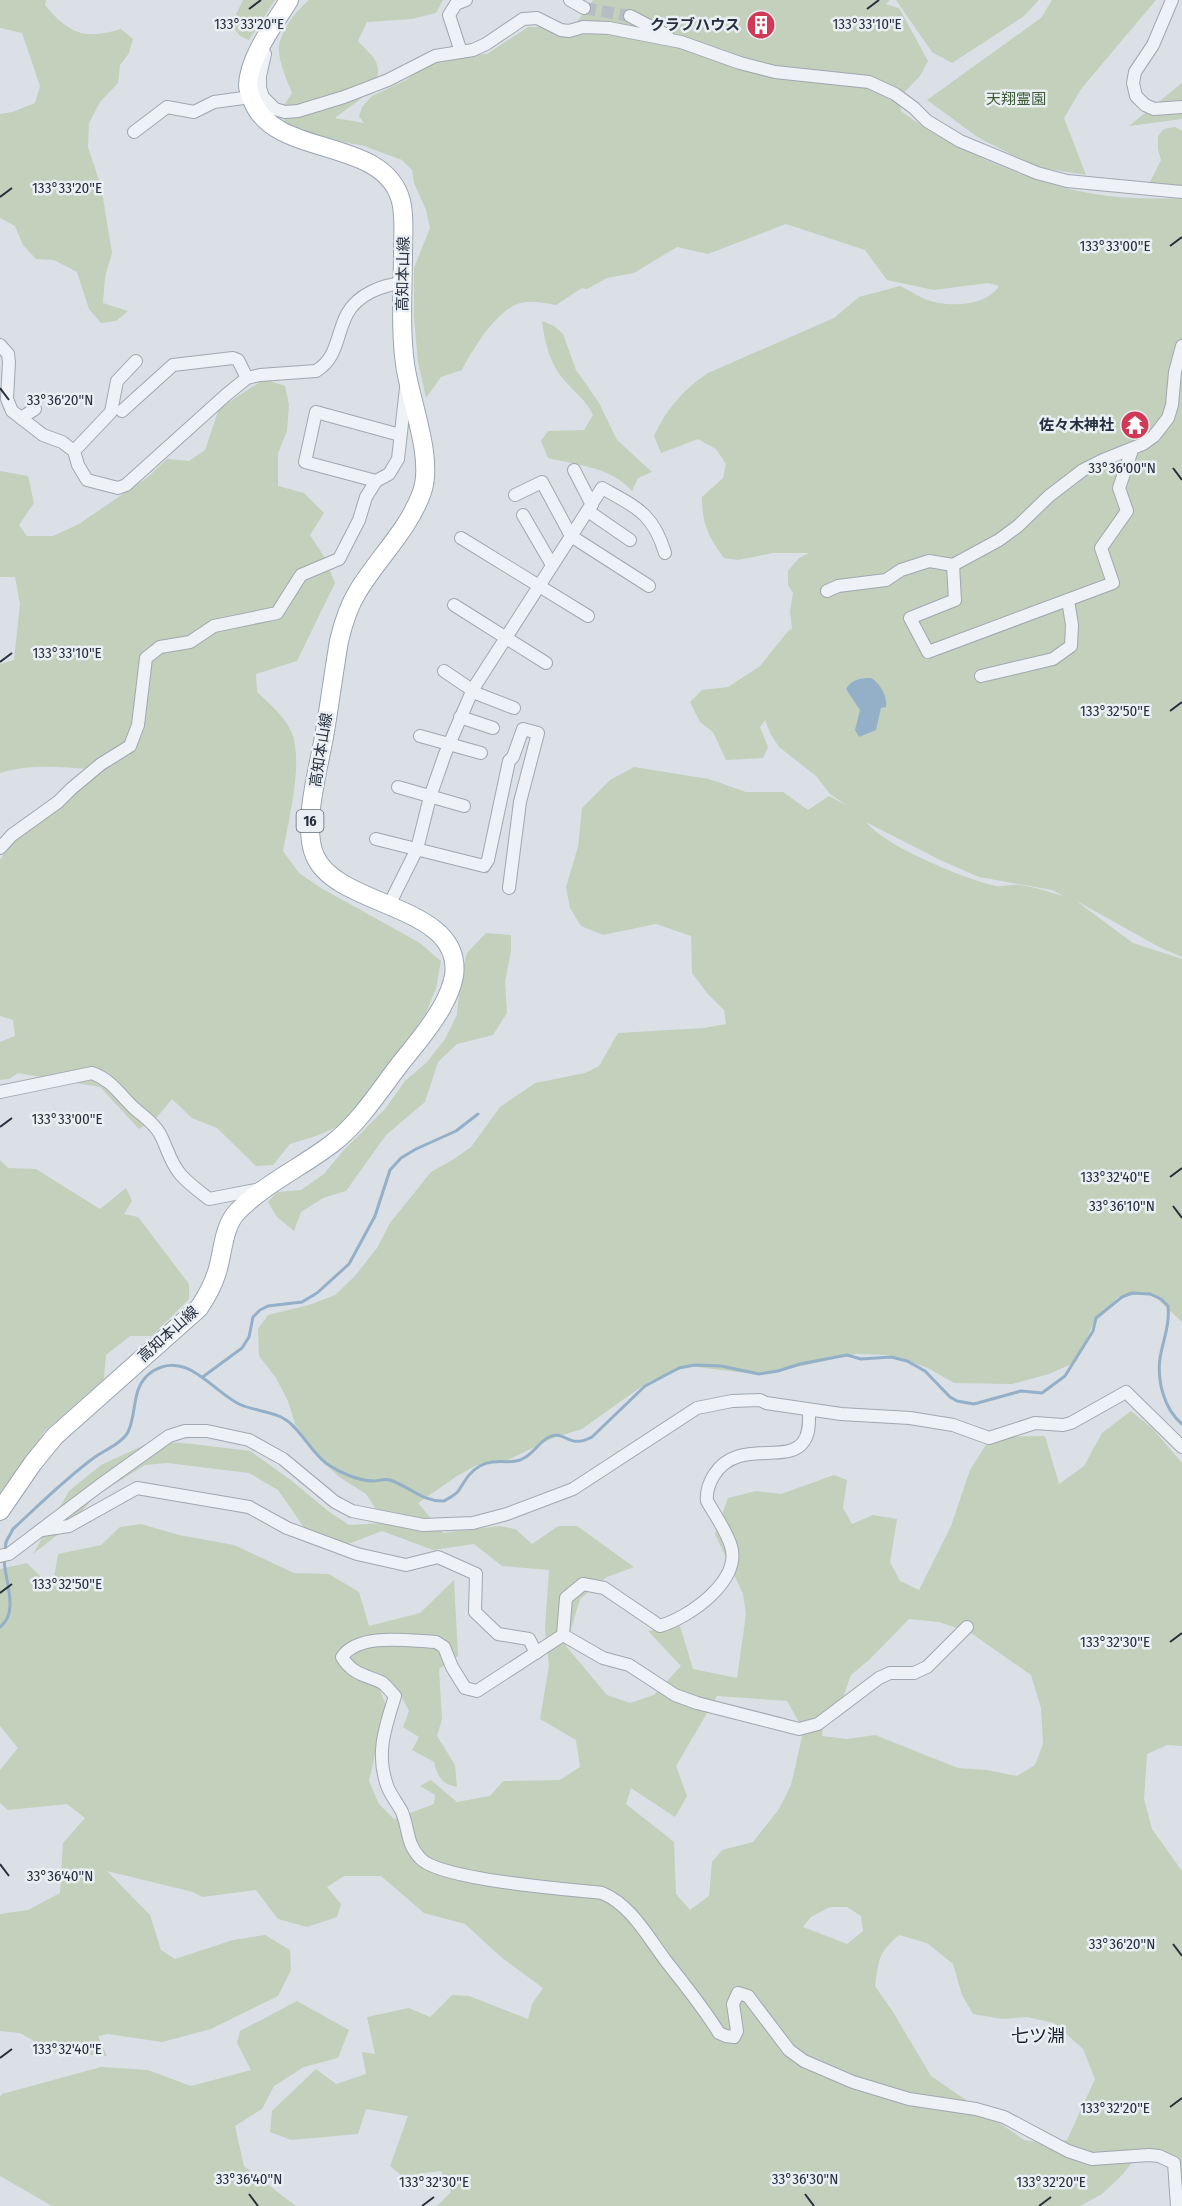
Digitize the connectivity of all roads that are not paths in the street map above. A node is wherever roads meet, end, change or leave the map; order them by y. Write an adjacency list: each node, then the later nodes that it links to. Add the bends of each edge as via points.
1 (289, 0): 8 (main road)
2 (466, 0): 9 (street, via 456,4 449,15)
3 (570, 0): 5 (street)
4 (1172, 0): 11 (street, via 1153,45 1134,72 1133,83 1136,96 1145,105 1161,109)
5 (585, 8)
6 (630, 16): 7 (street)
7 (681, 42): 9 (street, via 609,28 561,30 537,18 523,19 486,44); 13 (street, via 775,72 869,82 895,94 927,121 960,141 1037,173 1067,181)
8 (260, 48): 9 (street, via 265,54 260,76 263,97 275,109 285,112 319,106 388,80 435,56); 10 (main road, via 248,85)
9 (462, 51)
10 (251, 97): 12 (street, via 214,102 194,112 167,107); 14 (main road, 高知本山線 / 16, via 260,114 278,130 355,158 387,176 401,201)
11 (1182, 107)
12 (134, 132)
13 (1182, 192)
14 (403, 283): 19 (street, via 387,284 356,303 330,361 323,367); 20 (main road, 高知本山線 / 16, via 402,338)
15 (0, 345): 17 (street, via 8,354)
16 (1182, 346): 25 (street, via 1168,418 1154,436)
17 (5, 361): 23 (street, via 8,405)
18 (136, 361): 26 (street, via 117,381 111,412)
19 (248, 378): 22 (street, via 233,358 173,365); 26 (street, via 126,485 118,488 87,480)
20 (407, 378): 24 (street); 62 (main road, 高知本山線 / 16, via 425,458 425,481 415,510 358,590 344,621 310,824 311,846 323,868 344,885)
21 (35, 409): 23 (street)
22 (122, 411)
23 (21, 418): 26 (street, via 42,435)
24 (400, 435): 28 (street, via 398,459 389,474); 28 (street, via 316,412 305,462)
25 (1132, 450): 37 (street, via 1083,470 1018,526); 41 (street, via 1119,488 1127,511 1101,548 1113,584)
26 (74, 451)
27 (573, 470): 30 (street)
28 (376, 481): 59 (street, via 339,559 301,575 277,613 214,626 190,642 160,647 146,658 138,725 130,746 101,764)
29 (515, 495): 32 (street, via 542,483)
30 (590, 508): 32 (street); 34 (street); 35 (street, via 602,488 639,508 659,533)
31 (523, 515): 36 (street)
32 (571, 536): 36 (street); 39 (street)
33 (461, 538): 38 (street)
34 (630, 540)
35 (665, 553)
36 (552, 565): 38 (street)
37 (953, 566): 40 (street, via 929,561 901,570 886,580); 41 (street, via 955,600 910,618 928,652)
38 (539, 585): 43 (street); 44 (street)
39 (649, 586)
40 (827, 591)
41 (1068, 600): 47 (street, via 1071,646 1053,659)
42 (454, 605): 44 (street)
43 (588, 616)
44 (505, 637): 45 (street); 48 (street)
45 (546, 663)
46 (444, 671): 48 (street)
47 (981, 676)
48 (473, 689): 49 (street); 50 (street)
49 (514, 708)
50 (460, 717): 51 (street); 53 (street)
51 (494, 728)
52 (420, 736): 53 (street)
53 (448, 744): 54 (street); 56 (street)
54 (481, 753)
55 (398, 787): 56 (street)
56 (430, 797): 57 (street); 60 (street)
57 (464, 806)
58 (376, 839): 60 (street)
59 (0, 848)
60 (417, 849): 61 (street, via 484,866 509,761 523,729 538,733 520,802); 62 (street)
61 (509, 888)
62 (389, 905): 64 (main road, 高知本山線 / 16, via 421,921 444,939 454,964 449,992 432,1022 348,1129)
63 (0, 1092): 64 (street, via 92,1074 103,1077 148,1118 167,1155 209,1200)
64 (268, 1187): 67 (main road, 高知本山線 / 16, via 236,1213 225,1236 210,1293 199,1308 55,1436)
65 (809, 1410): 66 (street, via 910,1418 953,1425 989,1438 1035,1423 1071,1423 1126,1392); 68 (street, via 760,1400 697,1408 573,1489 473,1523 423,1525 352,1511 335,1502 283,1459 249,1440 207,1431 185,1431 169,1436); 71 (street, via 804,1442 792,1452 737,1455 719,1467 709,1482 707,1501 732,1549 731,1567 711,1597 685,1617 660,1626 604,1588 583,1584 566,1598)
66 (1182, 1447)
67 (0, 1512)
68 (41, 1530): 69 (street); 72 (street, via 69,1526 137,1488 249,1507 286,1528 357,1554 406,1565 438,1557 476,1574 475,1612 498,1634 529,1639)
69 (5, 1555)
70 (967, 1627): 71 (street, via 927,1667 879,1678 818,1724 800,1729 675,1695 629,1665 603,1658)
71 (563, 1635): 72 (street)
72 (536, 1653): 73 (street, via 477,1691 465,1688 444,1647 436,1642 374,1640 354,1647 342,1657 359,1675 382,1682 395,1696 382,1736 384,1777 402,1813 409,1843 427,1865 516,1884 602,1893 613,1898 682,1979 719,2033 734,2037 737,2031 733,2004 738,1993 748,1996 789,2050 804,2061 853,2082 909,2099 1004,2117 1068,2151 1092,2159 1149,2155 1174,2163)
73 (1177, 2206)

